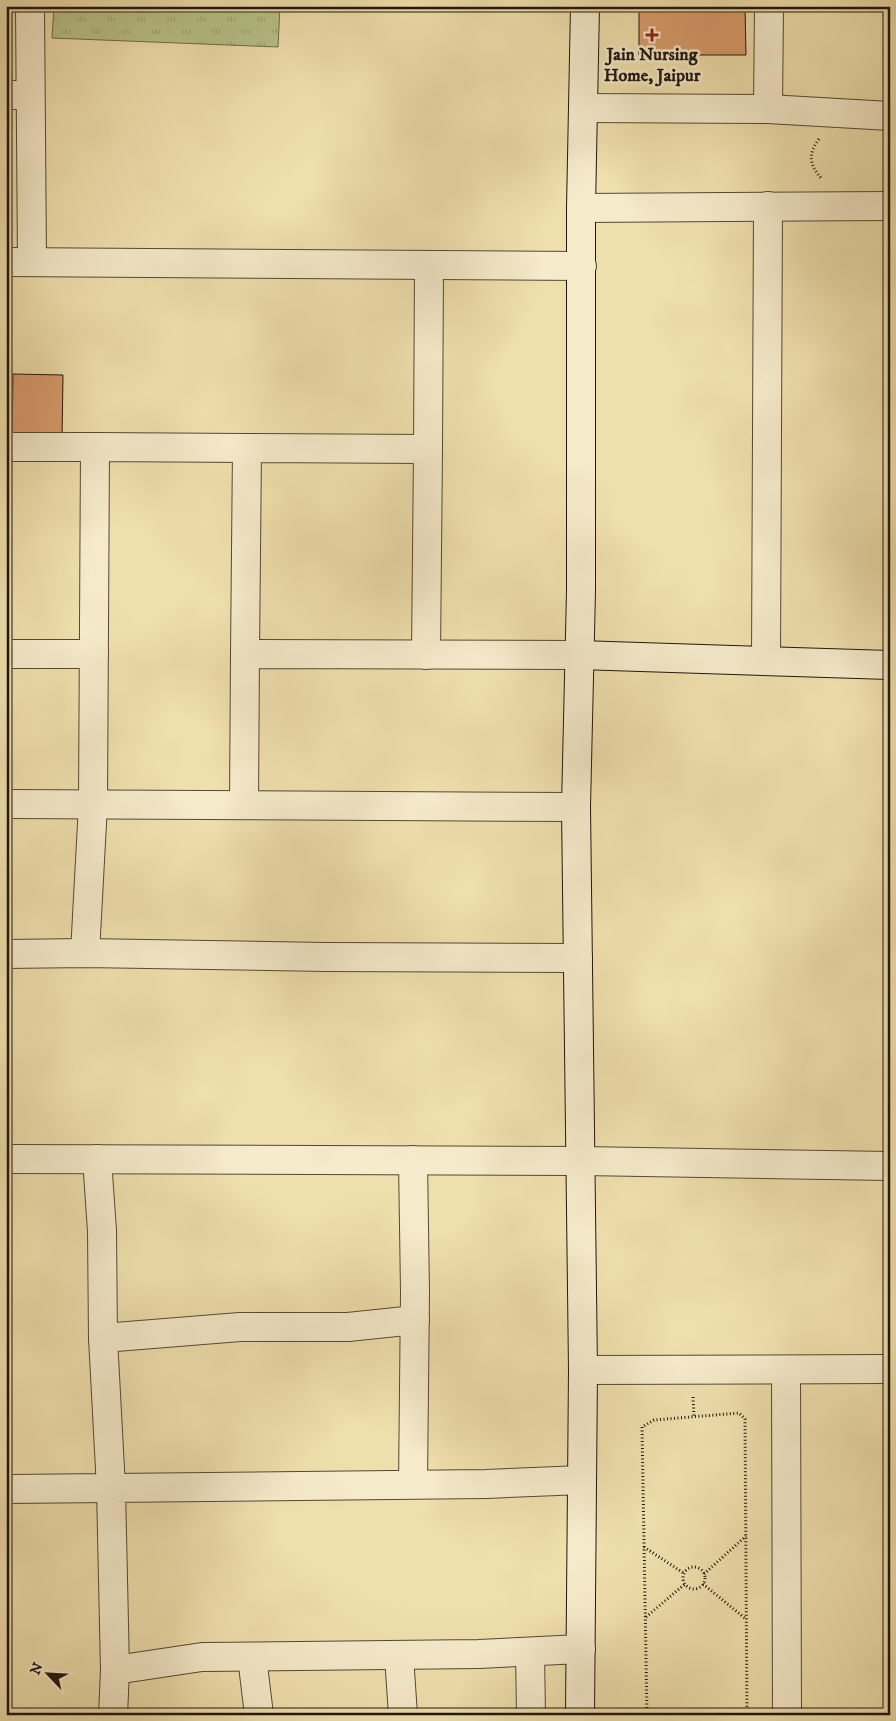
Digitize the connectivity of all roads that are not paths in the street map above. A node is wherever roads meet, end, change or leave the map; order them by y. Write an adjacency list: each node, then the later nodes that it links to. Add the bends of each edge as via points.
1 (30, 6): 4 (street)
2 (586, 6): 5 (street)
3 (768, 6): 6 (street)
4 (18, 95): 11 (street)
5 (583, 108): 6 (street); 10 (street)
6 (768, 110): 7 (street)
7 (890, 116)
8 (768, 206): 9 (street); 10 (street); 23 (street)
9 (890, 206)
10 (581, 208): 13 (street)
11 (19, 262): 12 (street)
12 (429, 265): 13 (street); 17 (street)
13 (582, 266): 22 (street)
14 (6, 447): 15 (street)
15 (96, 447): 16 (street); 19 (street)
16 (247, 448): 17 (street); 20 (street)
17 (428, 449): 21 (street)
18 (6, 654): 19 (street)
19 (94, 654): 26 (street)
20 (245, 654): 21 (street); 27 (street)
21 (426, 655): 22 (street)
22 (579, 655): 23 (street); 28 (street)
23 (766, 661): 24 (street)
24 (890, 665)
25 (6, 804): 26 (street)
26 (92, 805): 27 (street); 29 (street)
27 (244, 805): 28 (street)
28 (576, 807): 31 (street)
29 (85, 953): 30 (street); 31 (street)
30 (6, 954)
31 (578, 958): 35 (street)
32 (6, 1159): 33 (street)
33 (98, 1160): 34 (street); 38 (street)
34 (413, 1160): 35 (street); 37 (street)
35 (582, 1161): 36 (street); 40 (street)
36 (890, 1166)
37 (415, 1320): 38 (street, via 348,1327 240,1327); 43 (street)
38 (103, 1338): 44 (street)
39 (890, 1369): 41 (street)
40 (583, 1370): 41 (street); 42 (street)
41 (786, 1370): 56 (street)
42 (582, 1480): 43 (street); 46 (street)
43 (413, 1484): 44 (street)
44 (111, 1488): 45 (street); 50 (street)
45 (6, 1489)
46 (581, 1649): 47 (street); 55 (street)
47 (530, 1652): 48 (street); 54 (street)
48 (399, 1656): 49 (street); 53 (street)
49 (252, 1657): 50 (street, via 202,1657); 52 (street)
50 (115, 1670): 51 (street)
51 (113, 1715)
52 (259, 1715)
53 (403, 1715)
54 (531, 1715)
55 (580, 1715)
56 (787, 1715)

